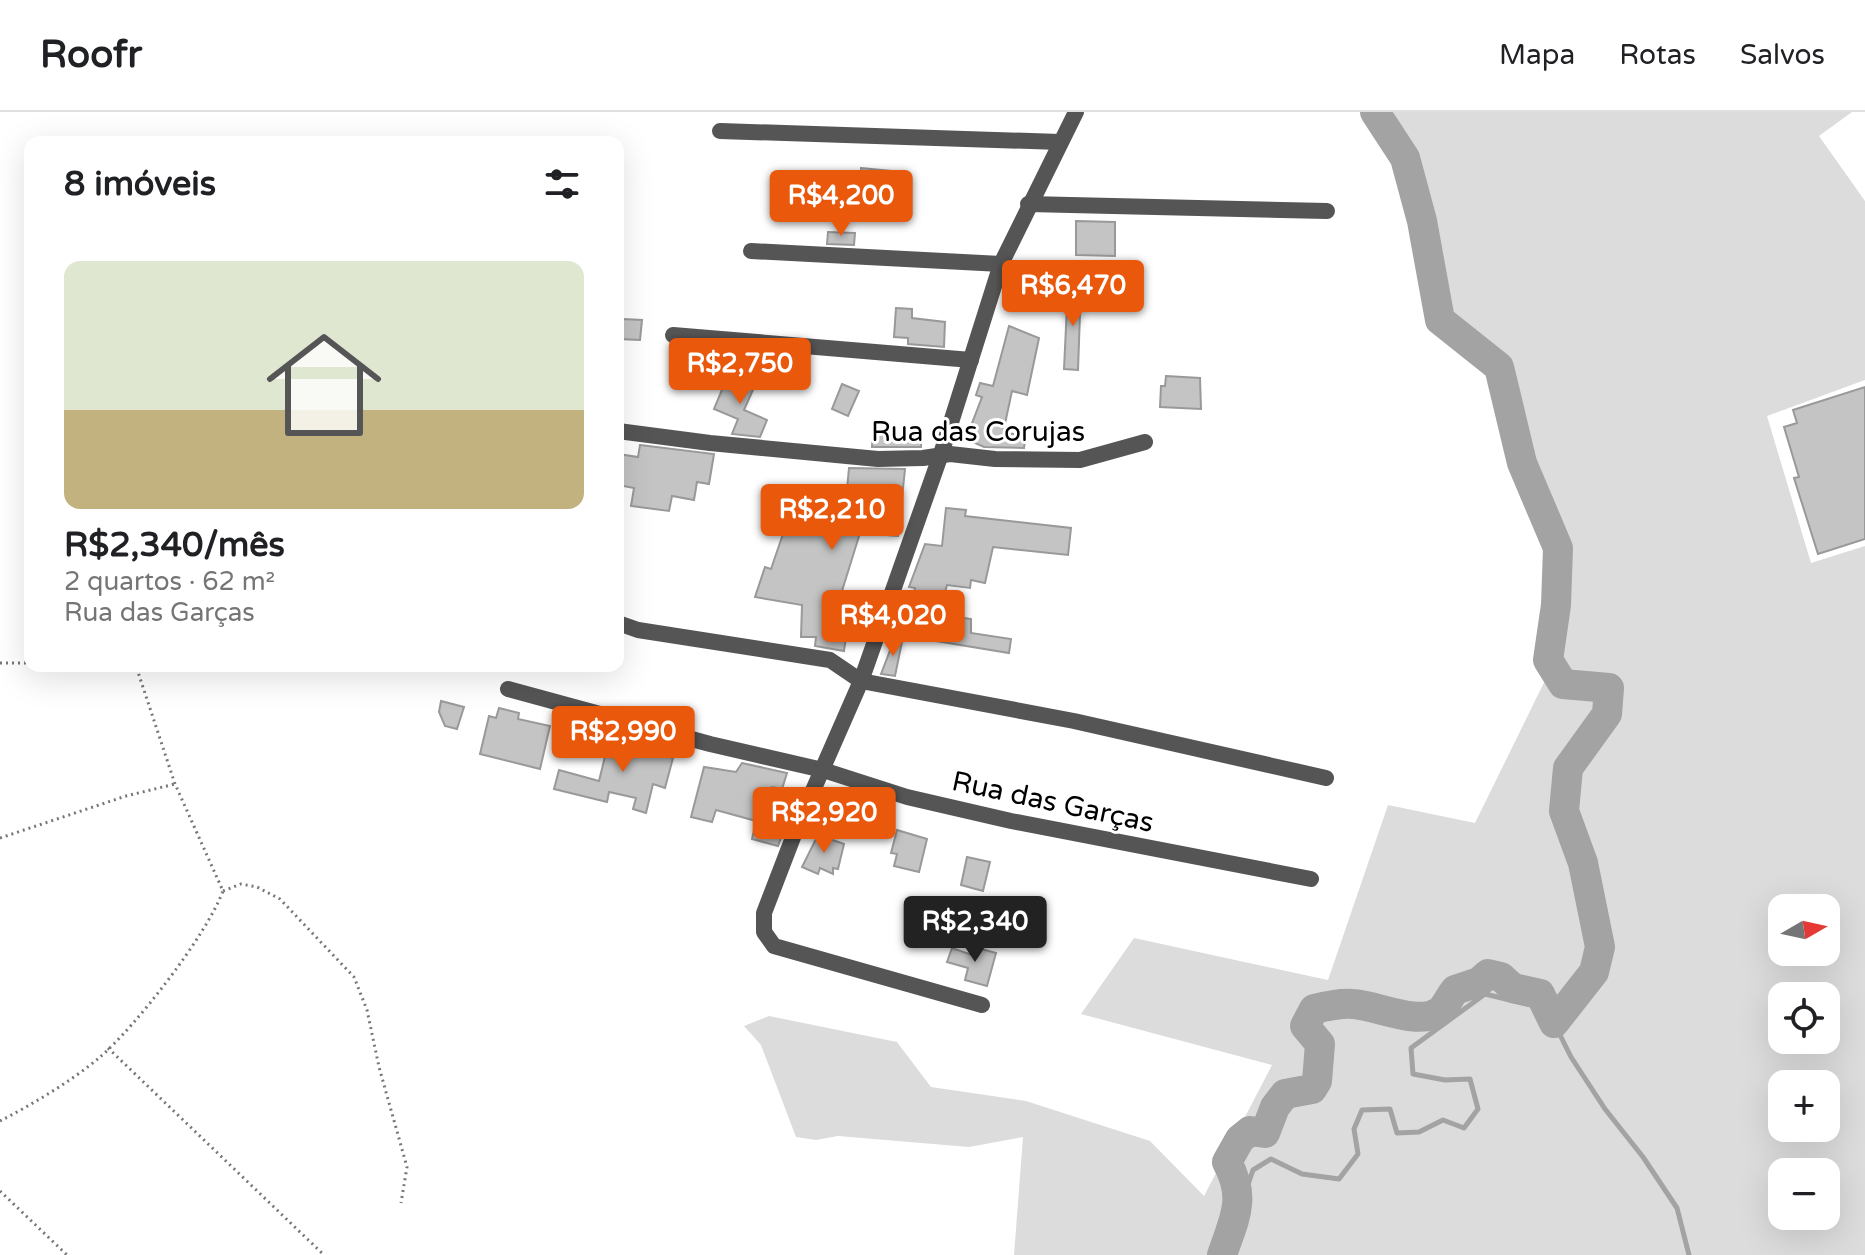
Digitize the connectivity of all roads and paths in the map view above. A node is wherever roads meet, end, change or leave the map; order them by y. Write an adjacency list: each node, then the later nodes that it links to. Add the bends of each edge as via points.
1 (1076, 112): 3 (street)
2 (720, 131): 3 (street)
3 (1060, 142): 4 (street)
4 (1028, 204): 5 (street); 7 (street)
5 (1327, 211)
6 (751, 251): 7 (street)
7 (1001, 264): 9 (street)
8 (673, 335): 9 (street)
9 (971, 360): 12 (street)
10 (624, 432): 12 (street, Rua das Corujas, via 878,459)
11 (1145, 442): 12 (street, Rua das Corujas, via 1080,460)
12 (941, 454): 17 (street)
13 (624, 625): 17 (street, via 830,660)
14 (0, 663): 15 (path)
15 (24, 663)
16 (138, 672): 21 (path)
17 (861, 681): 19 (street); 20 (street, via 1074,721)
18 (508, 689): 19 (street, Rua das Garças)
19 (823, 770): 23 (street, Rua das Garças, via 907,797 1011,821); 25 (street, via 764,913 764,932 774,946)
20 (1326, 778)
21 (175, 784): 22 (path); 24 (path)
22 (0, 838)
23 (1311, 879)
24 (223, 891): 26 (path, via 171,974); 29 (path, via 241,884 280,899 354,977 407,1167)
25 (982, 1005)
26 (108, 1048): 27 (path); 31 (path)
27 (0, 1121)
28 (0, 1191): 30 (path)
29 (401, 1203)
30 (67, 1255)
31 (324, 1255)

